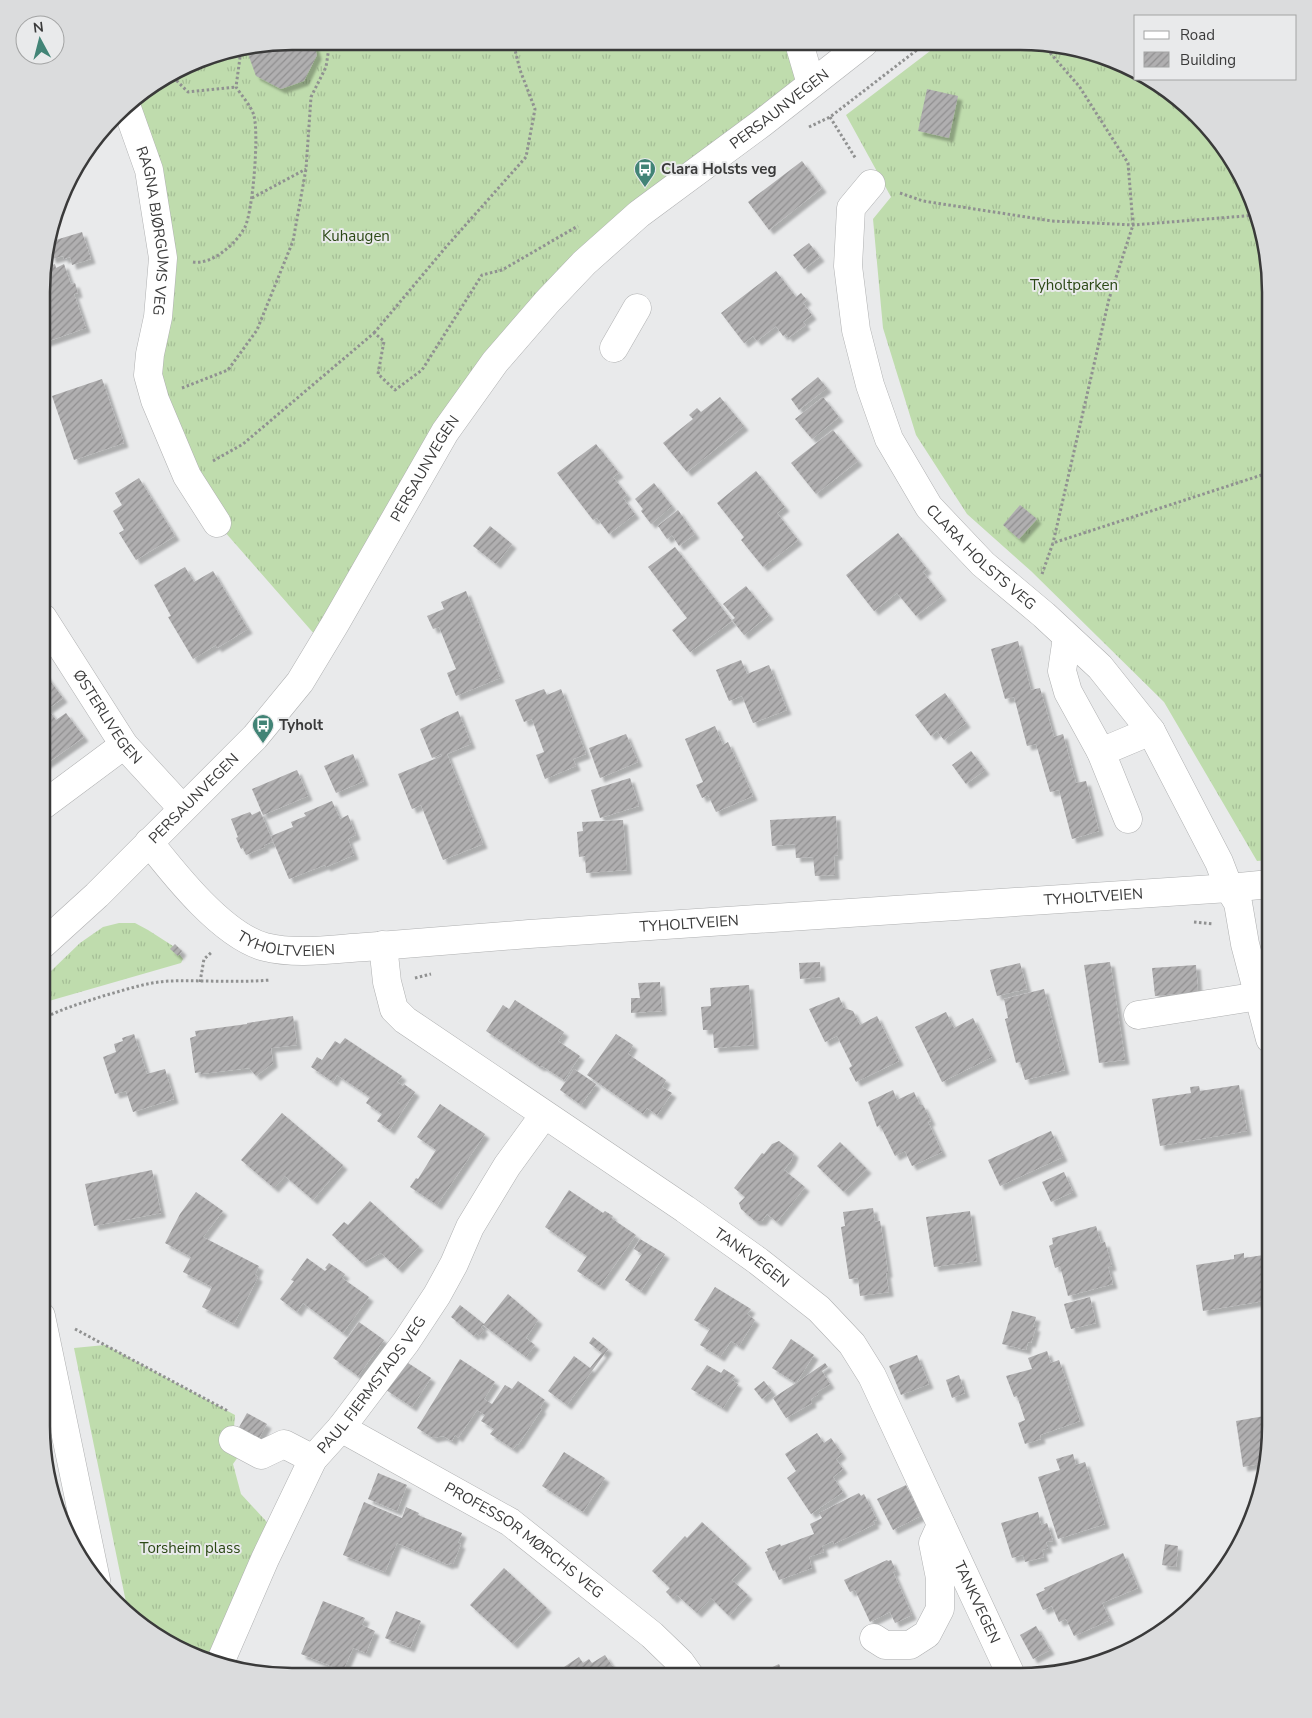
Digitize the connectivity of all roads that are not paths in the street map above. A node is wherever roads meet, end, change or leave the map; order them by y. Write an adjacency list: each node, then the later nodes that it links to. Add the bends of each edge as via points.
1 (801, 50): 3 (street)
2 (855, 50): 3 (street, PERSAUNVEGEN)
3 (811, 84): 15 (street, PERSAUNVEGEN, via 639,214 584,263 547,302 495,362 445,432 300,682 255,737)
4 (129, 114): 8 (street, RAGNA BJØRGUMS VEG, via 149,170 163,258 158,317 148,375 187,476)
5 (871, 184): 10 (street, CLARA HOLSTS VEG, via 851,208 848,266 856,330 888,439 930,507 983,564)
6 (637, 308): 7 (street)
7 (614, 348)
8 (217, 523)
9 (50, 629): 12 (street, ØSTERLIVEGEN)
10 (1067, 636): 11 (street, CLARA HOLSTS VEG, via 1100,667); 13 (street, via 1062,671 1068,692)
11 (1151, 731): 13 (street); 19 (street, CLARA HOLSTS VEG, via 1219,862)
12 (124, 745): 14 (street); 15 (street, ØSTERLIVEGEN)
13 (1101, 752): 16 (street)
14 (50, 800)
15 (182, 808): 17 (street, PERSAUNVEGEN)
16 (1128, 819)
17 (149, 842): 20 (street, PERSAUNVEGEN); 21 (street, TYHOLTVEIEN, via 198,899 235,933 260,946 308,951)
18 (1262, 885): 19 (street, TYHOLTVEIEN)
19 (1229, 888): 21 (street, TYHOLTVEIEN); 22 (street, CLARA HOLSTS VEG, via 1238,903 1245,944)
20 (50, 938)
21 (384, 945): 25 (street, TANKVEGEN, via 387,982 394,1009 405,1020)
22 (1260, 996): 23 (street, CLARA HOLSTS VEG); 24 (street)
23 (1262, 1005)
24 (1138, 1016)
25 (544, 1115): 27 (street, PAUL FJERMSTADS VEG, via 507,1166 470,1227 437,1295 406,1342); 30 (street, TANKVEGEN, via 744,1250 824,1314 852,1344 872,1376)
26 (50, 1395): 31 (street)
27 (340, 1428): 29 (street, PAUL FJERMSTADS VEG); 34 (street, PROFESSOR MØRCHS VEG, via 510,1522 652,1635)
28 (233, 1440): 29 (street, via 261,1455 284,1444)
29 (313, 1459): 33 (street, PAUL FJERMSTADS VEG)
30 (941, 1525): 32 (street, via 933,1543 940,1578 940,1609 926,1634 910,1645 885,1645); 35 (street, TANKVEGEN)
31 (91, 1560)
32 (874, 1638)
33 (222, 1658)
34 (684, 1668)
35 (1008, 1668)

